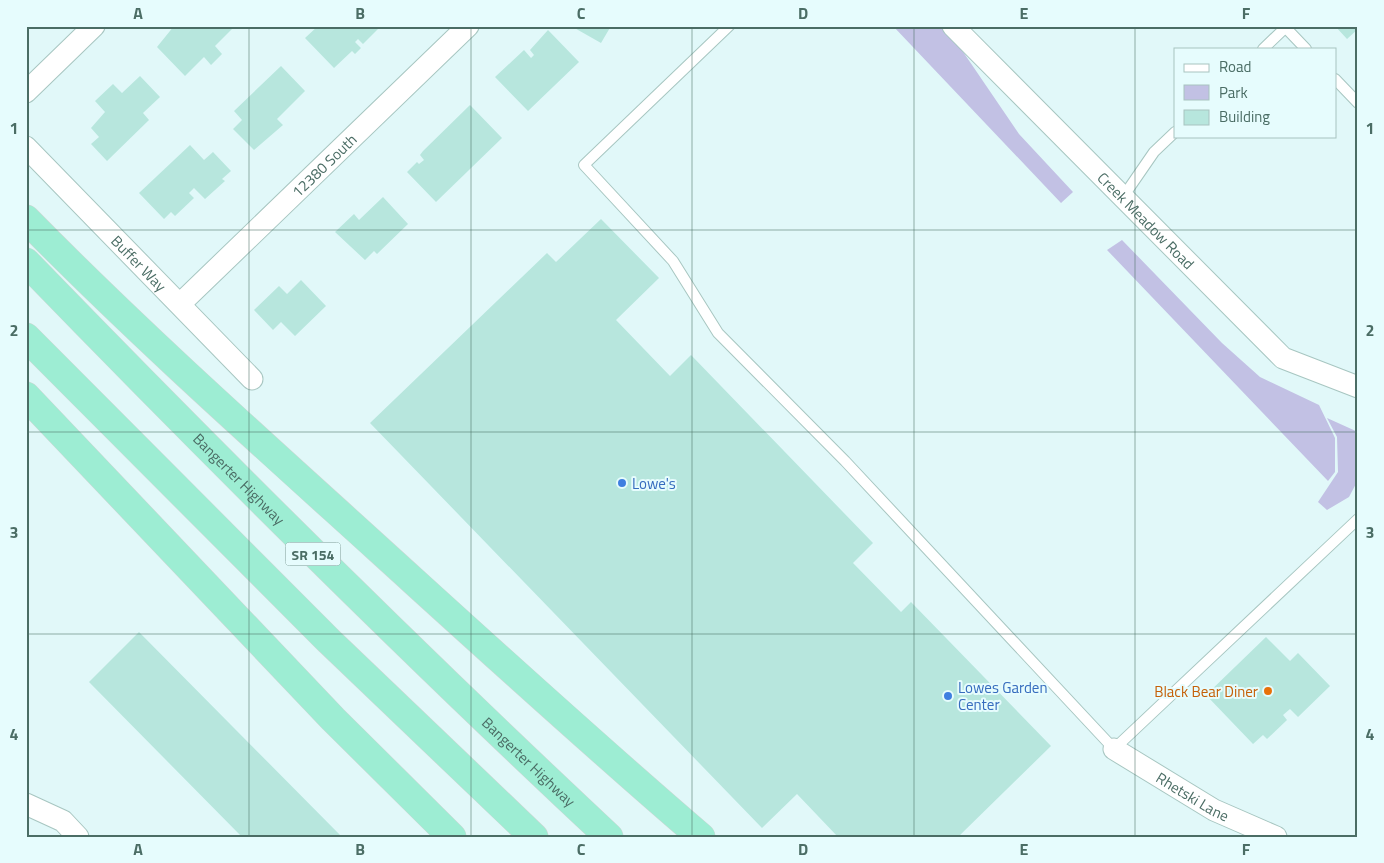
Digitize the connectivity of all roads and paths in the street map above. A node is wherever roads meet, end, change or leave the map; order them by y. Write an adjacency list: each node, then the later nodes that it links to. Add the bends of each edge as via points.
1 (94, 26): 9 (street)
2 (468, 26): 16 (street, 12380 South)
3 (729, 26): 22 (lane, via 584,165 673,261 718,333 845,461)
4 (953, 26): 13 (street, Creek Meadow Road)
5 (1285, 27): 6 (lane); 7 (lane)
6 (1264, 48)
7 (1305, 48)
8 (1336, 80): 10 (lane)
9 (26, 92)
10 (1358, 103)
11 (1174, 133): 13 (lane, via 1154,152)
12 (26, 146): 16 (street, Buffer Way)
13 (1123, 197): 19 (street, Creek Meadow Road, via 1283,358)
14 (26, 219): 28 (highway, via 208,396)
15 (26, 262): 27 (highway, Bangerter Highway / SR 154, via 303,544)
16 (180, 304): 18 (street, Buffer Way)
17 (26, 337): 26 (highway, via 308,620)
18 (252, 379)
19 (1358, 387)
20 (26, 396): 25 (highway, via 313,698)
21 (1358, 519): 22 (lane)
22 (1114, 749): 29 (street, Rhetski Lane, via 1214,810)
23 (26, 804): 24 (street, via 63,821)
24 (78, 837)
25 (452, 837)
26 (534, 837)
27 (609, 837)
28 (701, 837)
29 (1276, 837)

